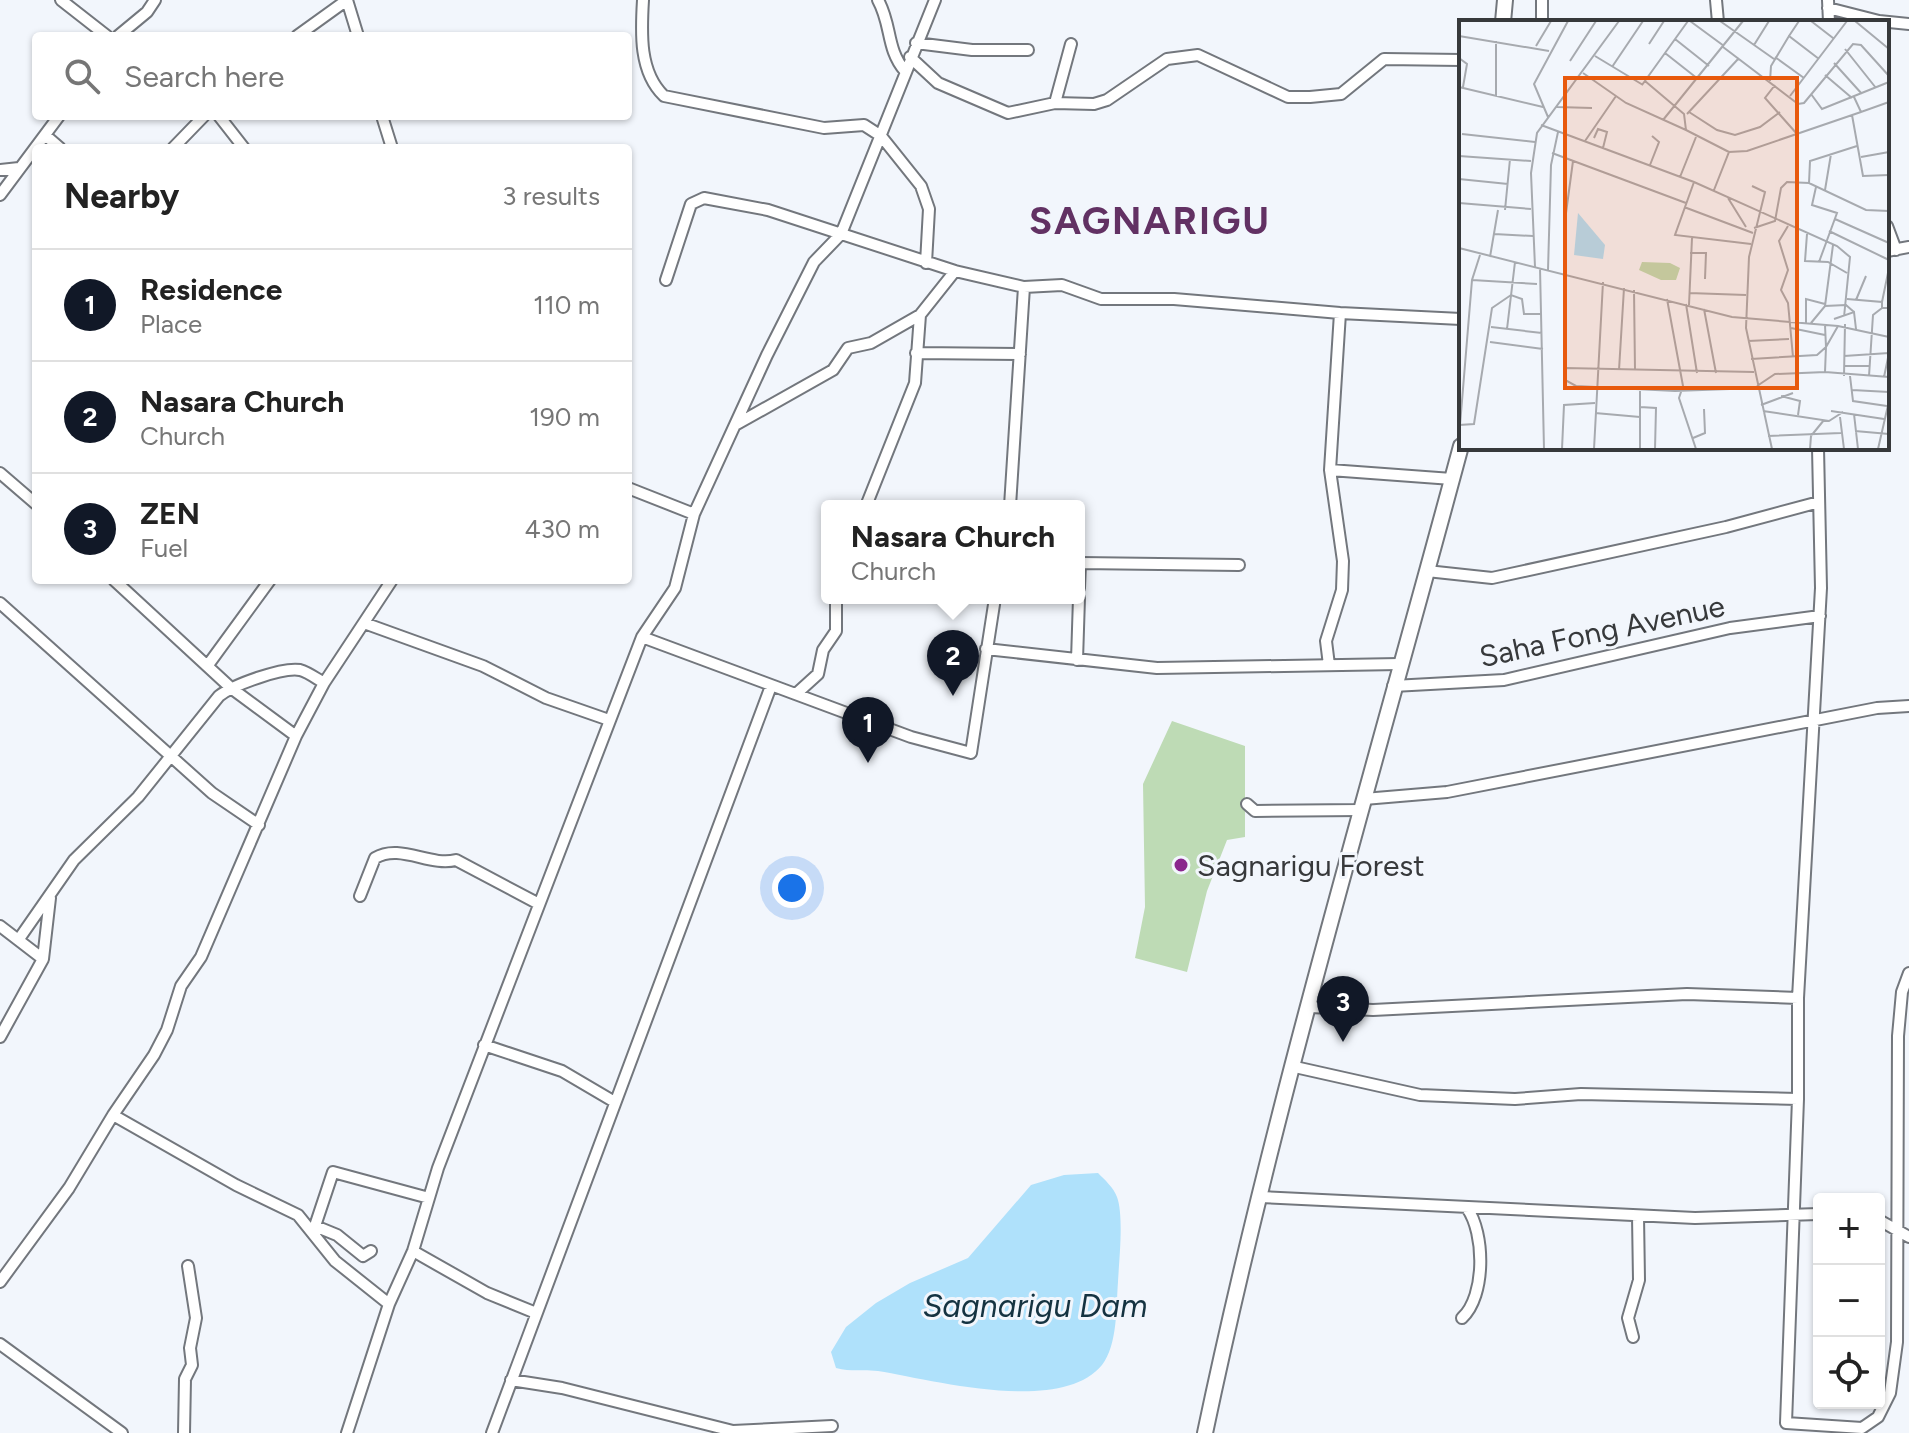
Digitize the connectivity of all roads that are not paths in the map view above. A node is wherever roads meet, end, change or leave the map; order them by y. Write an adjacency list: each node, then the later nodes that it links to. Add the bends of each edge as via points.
1 (61, 0): 15 (street)
2 (155, 0): 16 (street)
3 (347, 0): 17 (street); 18 (street)
4 (643, 0): 31 (street, via 645,61 653,85 664,96 824,128 864,125)
5 (878, 0): 24 (street, via 888,19 891,52)
6 (935, 0): 19 (street)
7 (1505, 0): 10 (street)
8 (1716, 0): 11 (street)
9 (1828, 4): 12 (street)
10 (1503, 20)
11 (1718, 20)
12 (1876, 20)
13 (1889, 22): 14 (street)
14 (1909, 24)
15 (102, 32)
16 (123, 32)
17 (303, 32)
18 (357, 32)
19 (916, 43): 21 (street); 22 (street)
20 (1071, 44): 25 (street)
21 (1028, 50)
22 (910, 57): 24 (street); 25 (street, via 938,83 1008,113)
23 (1459, 60): 25 (street, via 1384,59 1341,94 1288,97 1198,55 1183,55 1167,59 1107,100)
24 (905, 71): 31 (street)
25 (1055, 103)
26 (56, 120): 30 (street)
27 (200, 120): 34 (street)
28 (222, 120): 35 (street)
29 (383, 120): 36 (street)
30 (45, 135): 32 (street); 33 (street)
31 (881, 136): 41 (street); 44 (street, via 929,203)
32 (38, 144)
33 (55, 144)
34 (177, 144)
35 (241, 144)
36 (391, 144)
37 (32, 152): 38 (street)
38 (19, 168): 39 (street); 40 (street)
39 (0, 170)
40 (0, 195)
41 (841, 234): 44 (street); 46 (street, via 768,210 699,198 691,204); 53 (street, via 814,262)
42 (1909, 247): 43 (street)
43 (1892, 250)
44 (926, 263): 45 (street)
45 (955, 271): 47 (street); 49 (street)
46 (666, 280)
47 (1024, 287): 48 (street, via 1062,285 1101,299 1174,299); 52 (street)
48 (1340, 313): 50 (street); 56 (street)
49 (920, 315): 51 (street); 53 (street, via 871,343 848,348 833,370)
50 (1459, 319)
51 (916, 353): 52 (street); 60 (street, via 915,383)
52 (1020, 354): 61 (street)
53 (737, 424): 64 (street)
54 (1460, 450): 58 (street)
55 (1818, 450): 63 (street)
56 (1330, 470): 58 (street); 82 (street, via 1343,561 1342,590 1326,641)
57 (0, 473): 62 (street)
58 (1452, 479): 67 (street)
59 (632, 490): 64 (street)
60 (868, 500)
61 (1010, 500)
62 (32, 501)
63 (1819, 502): 67 (street, via 1492,578); 75 (street)
64 (694, 514): 77 (street, via 675,588)
65 (1085, 563): 66 (street)
66 (1239, 565)
67 (1427, 571): 80 (street)
68 (118, 584): 81 (street)
69 (267, 584): 81 (street)
70 (389, 584): 76 (street)
71 (836, 604): 87 (street, via 836,631 823,650 818,674)
72 (994, 604): 78 (street)
73 (1079, 604): 79 (street)
74 (2, 609): 92 (street)
75 (1820, 616): 85 (street, Saha Fong Avenue, via 1730,628 1504,680); 90 (street)
76 (364, 623): 83 (street); 89 (street)
77 (642, 637): 84 (street); 89 (street)
78 (986, 649): 79 (street); 87 (street, via 971,753)
79 (1077, 660): 82 (street, via 1157,668)
80 (1399, 664): 82 (street); 85 (street)
81 (208, 665): 86 (street)
82 (1329, 665)
83 (324, 683): 86 (street, via 300,670); 91 (street)
84 (771, 686): 87 (street); 109 (street)
85 (1393, 686): 94 (street)
86 (231, 688): 91 (street); 92 (street)
87 (796, 694)
88 (1909, 706): 90 (street)
89 (609, 720): 98 (street)
90 (1814, 722): 94 (street); 103 (street)
91 (296, 736): 95 (street)
92 (171, 755): 95 (street, via 231,808); 97 (street, via 74,860)
93 (1247, 804): 94 (street, via 1255,811)
94 (1362, 804): 104 (street)
95 (259, 825): 110 (street, via 201,957 181,986 167,1030)
96 (360, 896): 98 (street, via 375,858 392,853 443,863 456,860)
97 (50, 897): 100 (street); 101 (street)
98 (539, 904): 106 (street)
99 (0, 926): 100 (street)
100 (19, 939): 101 (street)
101 (43, 959): 105 (street)
102 (1909, 973): 118 (street, via 1898,1036)
103 (1798, 998): 104 (street, via 1687,994 1373,1010); 108 (street)
104 (1310, 1007): 107 (street)
105 (0, 1037)
106 (484, 1045): 109 (street, via 562,1071); 112 (street)
107 (1295, 1067): 108 (street, via 1420,1095); 111 (street)
108 (1798, 1099): 115 (street)
109 (613, 1101): 125 (street)
110 (113, 1115): 123 (street, via 69,1188); 124 (street, via 298,1215 335,1261)
111 (1260, 1197): 113 (street); 137 (street)
112 (429, 1198): 120 (street, via 333,1172 315,1226 337,1235 363,1256); 121 (street)
113 (1467, 1208): 116 (street); 126 (street, via 1478,1225 1479,1278 1476,1300)
114 (1813, 1214): 115 (street)
115 (1793, 1215): 116 (street); 118 (street, via 1786,1423 1862,1428 1878,1417 1890,1393 1896,1361)
116 (1638, 1216): 127 (street, via 1639,1280 1628,1318)
117 (1885, 1223): 118 (street)
118 (1897, 1230): 119 (street)
119 (1909, 1237)
120 (371, 1251)
121 (413, 1251): 124 (street); 125 (street, via 487,1293)
122 (188, 1266): 134 (street, via 196,1318 192,1365 185,1379)
123 (0, 1282)
124 (389, 1304): 135 (street)
125 (536, 1313): 129 (street)
126 (1462, 1318)
127 (1633, 1337)
128 (0, 1344): 133 (street)
129 (511, 1380): 132 (street); 136 (street)
130 (832, 1426): 131 (street)
131 (790, 1431): 132 (street)
132 (734, 1432)
133 (122, 1433)
134 (184, 1433)
135 (347, 1433)
136 (492, 1433)
137 (1205, 1433)

